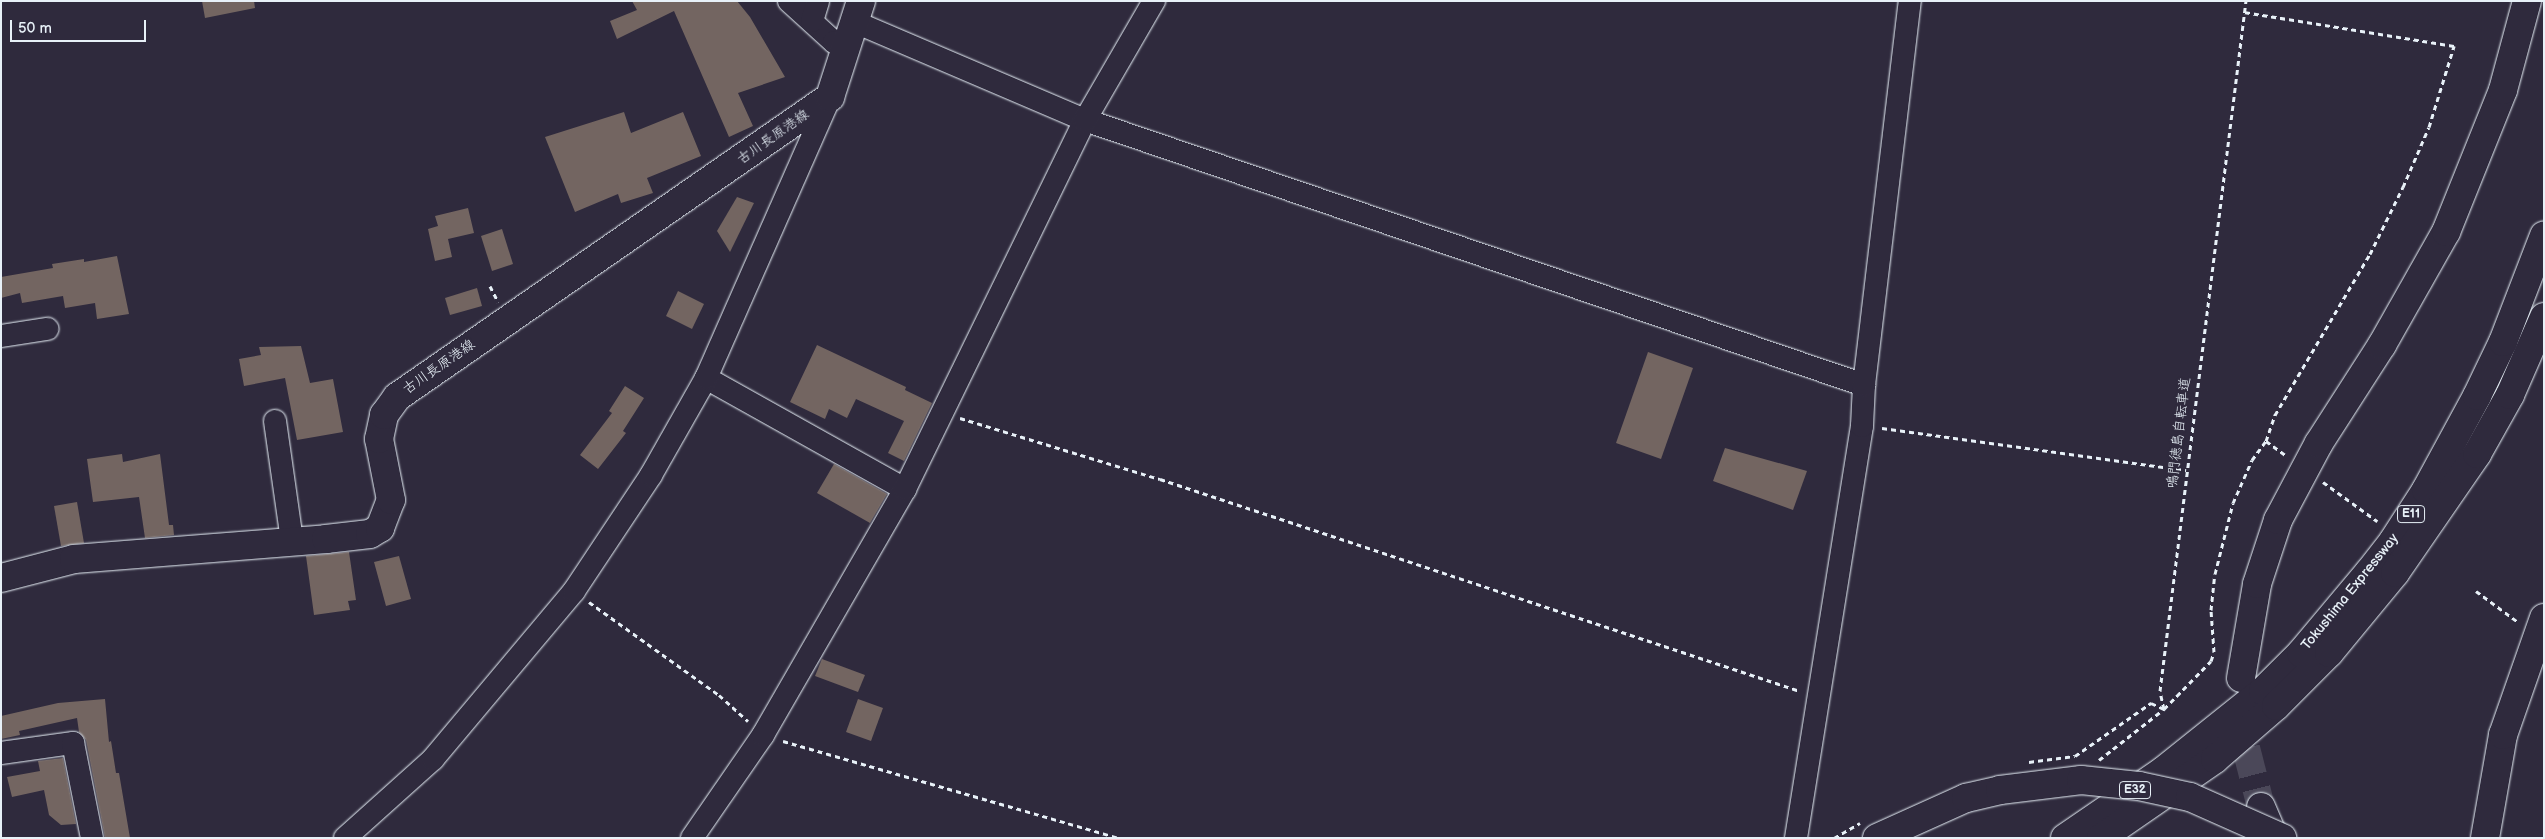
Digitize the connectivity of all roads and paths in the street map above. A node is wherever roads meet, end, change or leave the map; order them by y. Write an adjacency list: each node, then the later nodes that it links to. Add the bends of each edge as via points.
1 (789, 1): 6 (street)
2 (1154, 1): 11 (street)
3 (1910, 1): 17 (street)
4 (2246, 1): 8 (path, 鳴門徳島自転車道)
5 (2527, 1): 32 (main road, via 2503,90 2446,232 2407,303 2319,443 2278,520 2256,584)
6 (815, 11): 9 (street, via 834,42)
7 (858, 12): 9 (main road); 11 (street)
8 (2244, 12): 21 (path, via 2454,46 2428,127 2403,187 2370,254 2275,415); 23 (path, 鳴門徳島自転車道)
9 (848, 48): 10 (main road)
10 (830, 97): 16 (street); 27 (main road, 古川長原港線, via 396,397 384,416 379,439 390,500 380,528 370,534)
11 (1085, 120): 17 (street); 18 (street)
12 (2544, 236): 36 (main road, Tokushima Expressway / E11, via 2503,342 2477,396 2393,541 2301,653)
13 (2544, 317): 36 (main road, Tokushima Expressway / E11, via 2510,395 2477,454 2401,565 2329,653 2276,706)
14 (47, 329): 15 (street)
15 (1, 336)
16 (706, 378): 25 (street); 29 (street, via 651,474)
17 (1864, 385): 20 (street)
18 (943, 412): 25 (street); 33 (path, via 1160,479)
19 (275, 421): 27 (street)
20 (1862, 426): 23 (path); 33 (street)
21 (2266, 441): 22 (path); 34 (path, via 2248,468 2222,540 2214,574 2211,610 2214,652 2211,661)
22 (2292, 459)
23 (2186, 470): 34 (path, 鳴門徳島自転車道, via 2160,691)
24 (2317, 477): 26 (path)
25 (905, 489): 35 (street)
26 (2377, 520)
27 (292, 541): 28 (main road, 古川長原港線, via 74,559)
28 (1, 578)
29 (574, 591): 35 (path, via 719,695); 41 (street, via 433,759)
30 (2476, 591): 31 (path)
31 (2531, 620): 50 (main road, via 2503,735)
32 (2241, 678)
33 (1820, 698): 44 (street)
34 (2164, 709): 38 (path)
35 (763, 735): 42 (street); 43 (path)
36 (2209, 750): 46 (main road, Tokushima Expressway / E32); 47 (main road, Tokushima Expressway / E32)
37 (1, 752): 40 (street, via 73,743)
38 (2098, 761)
39 (2261, 807): 48 (main road)
40 (92, 838)
41 (346, 838)
42 (692, 838)
43 (1120, 838)
44 (1796, 838)
45 (1877, 838): 49 (main road, bridge, via 1966,798 2000,790 2081,780 2140,786 2190,797)
46 (2065, 838)
47 (2101, 838)
48 (2274, 838)
49 (2282, 838)
50 (2485, 838)

